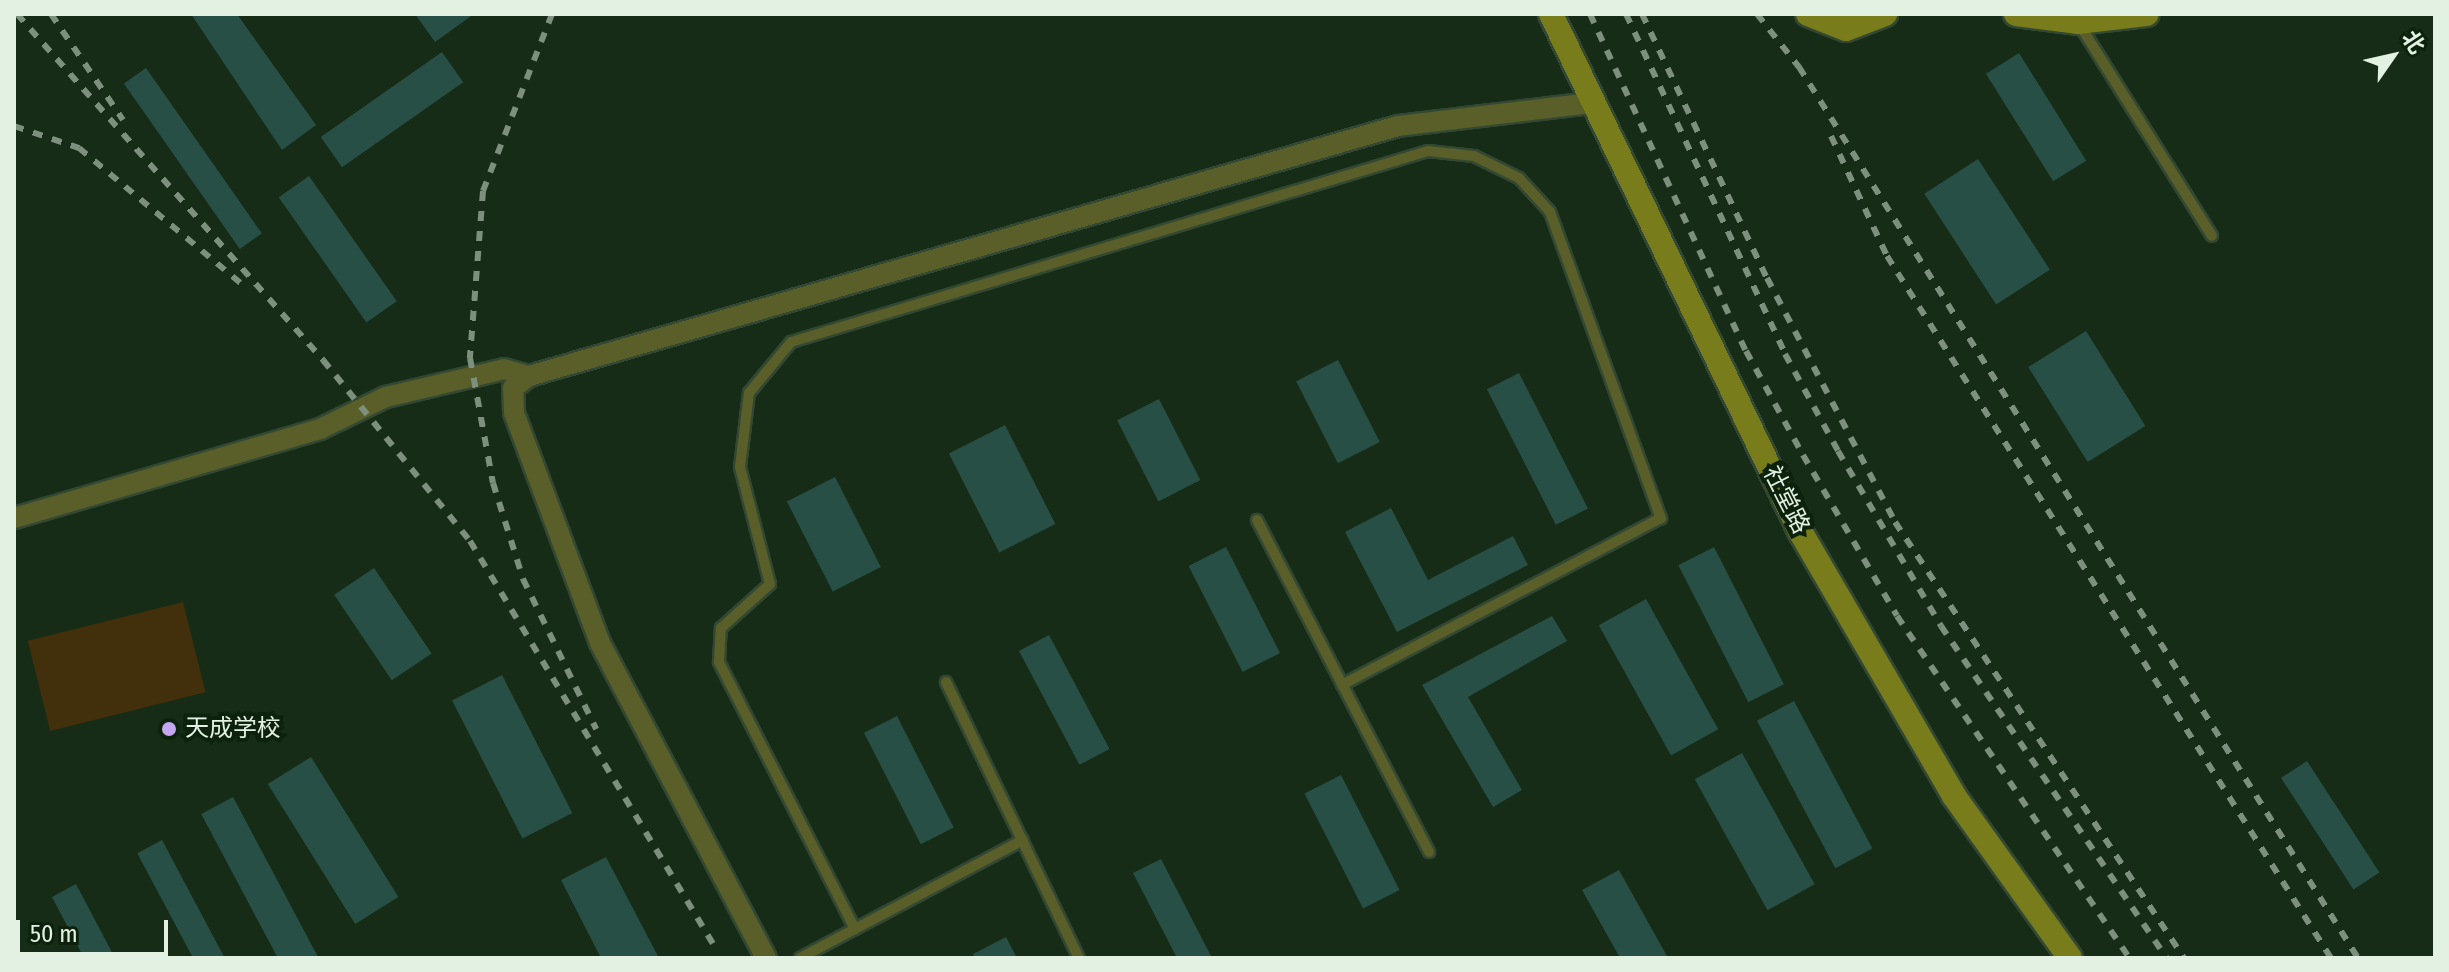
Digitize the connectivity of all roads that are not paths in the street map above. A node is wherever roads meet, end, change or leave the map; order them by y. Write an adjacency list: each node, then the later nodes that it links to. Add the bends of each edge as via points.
1 (1551, 14): 7 (street, 社堂路)
2 (1808, 14): 3 (street, via 1846,29)
3 (1885, 14)
4 (2016, 14): 6 (street)
5 (2147, 14): 6 (street)
6 (2078, 22): 8 (lane)
7 (1590, 103): 9 (street, via 1398,126); 20 (street, 社堂路, via 1800,531 1954,796)
8 (2212, 236)
9 (529, 376): 10 (street, via 504,369 386,397 320,429); 17 (street, via 513,388 514,413 600,643)
10 (14, 518)
11 (1257, 520): 13 (lane)
12 (946, 682): 14 (lane)
13 (1342, 685): 15 (lane); 16 (lane, via 1661,518 1550,212 1519,178 1474,156 1428,151 791,342 749,393 740,467 770,584 721,628 719,662)
14 (1023, 840): 16 (lane); 19 (lane)
15 (1429, 852)
16 (855, 929): 18 (lane)
17 (766, 958)
18 (800, 958)
19 (1079, 958)
20 (2070, 958)

